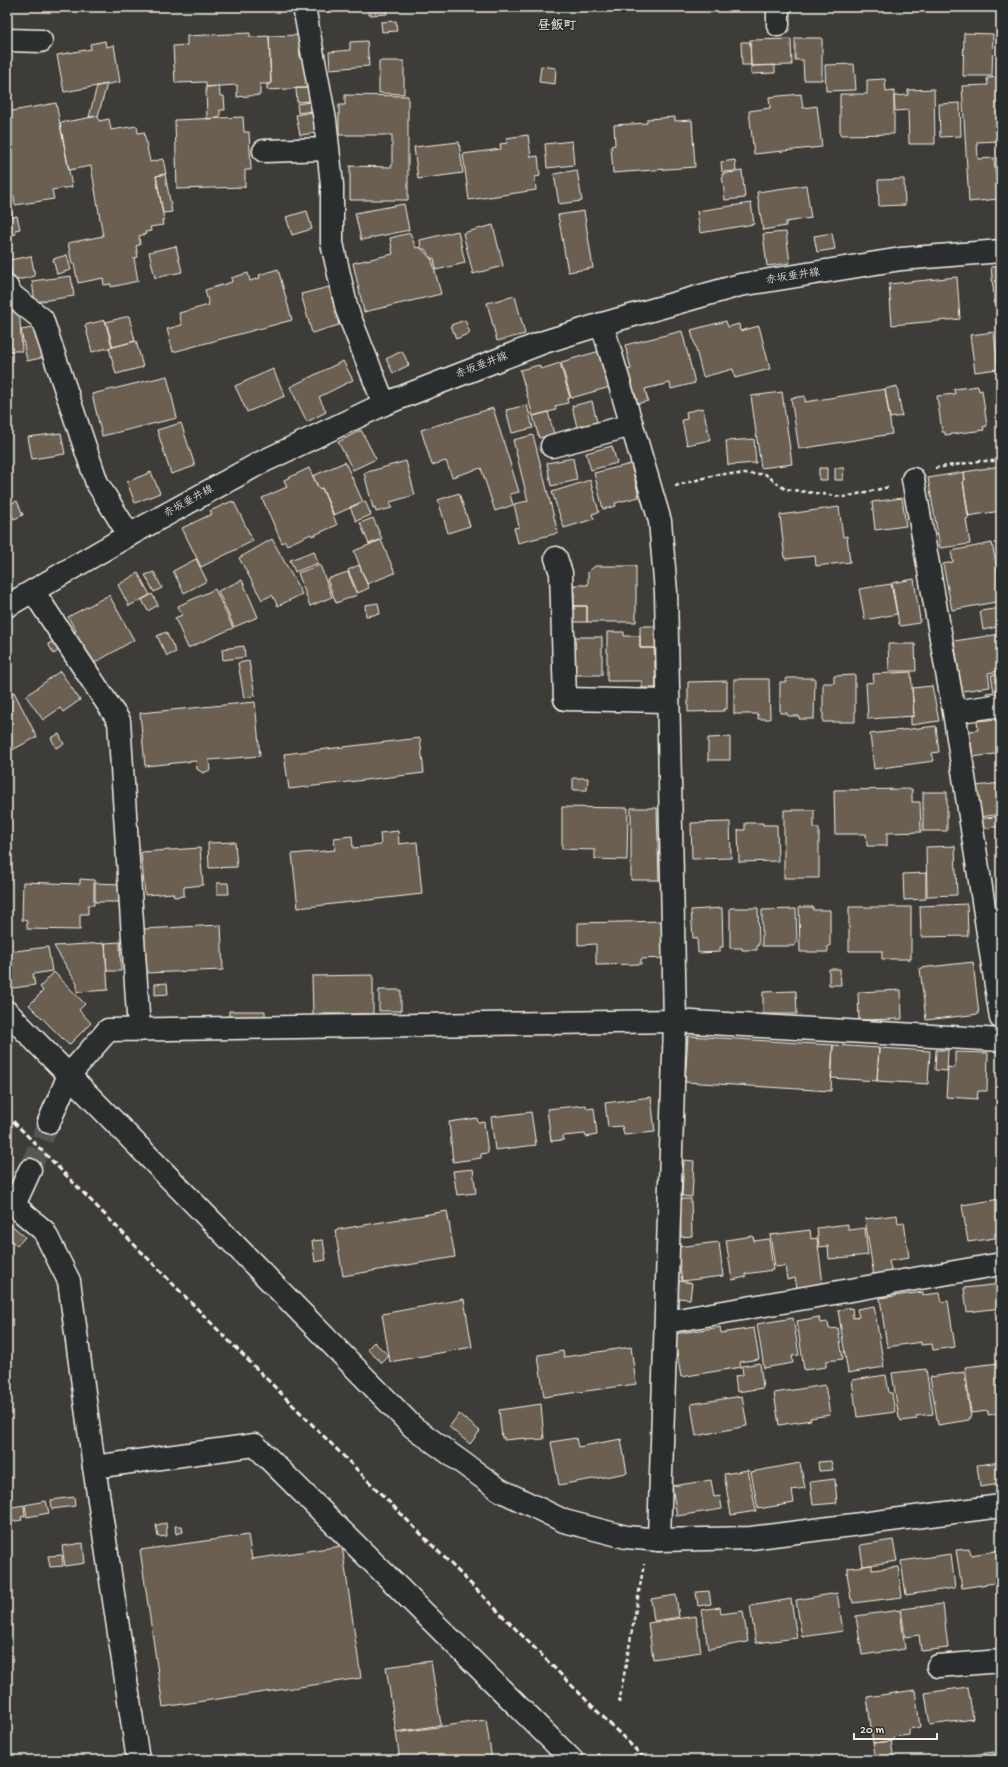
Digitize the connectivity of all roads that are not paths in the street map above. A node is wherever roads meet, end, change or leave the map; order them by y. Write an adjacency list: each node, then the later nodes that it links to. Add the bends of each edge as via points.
1 (304, 7): 4 (street)
2 (7, 40): 3 (street)
3 (41, 41)
4 (328, 149): 5 (street); 9 (street, via 332,185 332,243 347,310)
5 (264, 151)
6 (1001, 251): 8 (street, 赤坂垂井線, via 901,259 740,285)
7 (7, 287): 13 (street, via 9,293 42,319 97,483)
8 (602, 324): 9 (street, 赤坂垂井線, via 544,342); 10 (street)
9 (384, 404): 13 (street, 赤坂垂井線, via 260,463)
10 (632, 425): 11 (street); 17 (street, via 660,520 666,592)
11 (552, 446)
12 (913, 479): 19 (street)
13 (129, 535): 15 (street, 赤坂垂井線)
14 (556, 558): 17 (street, via 560,574 565,699)
15 (33, 592): 16 (street, 赤坂垂井線); 23 (street, via 119,721)
16 (7, 606)
17 (668, 701): 22 (street)
18 (1001, 705): 19 (street)
19 (954, 712): 21 (street)
20 (7, 1012): 25 (street)
21 (1001, 1018)
22 (675, 1021): 23 (street); 24 (street); 30 (street)
23 (139, 1030): 25 (street, via 108,1030)
24 (1001, 1040)
25 (69, 1075): 26 (street); 33 (street, via 413,1426 500,1490 564,1521 626,1537)
26 (49, 1122)
27 (30, 1170): 28 (street)
28 (10, 1202): 31 (street, via 44,1231 69,1281)
29 (1001, 1264): 30 (street)
30 (666, 1322): 33 (street)
31 (94, 1467): 36 (street); 37 (street, via 255,1444)
32 (1001, 1506): 33 (street, via 751,1538)
33 (654, 1539)
34 (1001, 1661): 35 (street)
35 (938, 1666)
36 (138, 1760)
37 (572, 1760)

